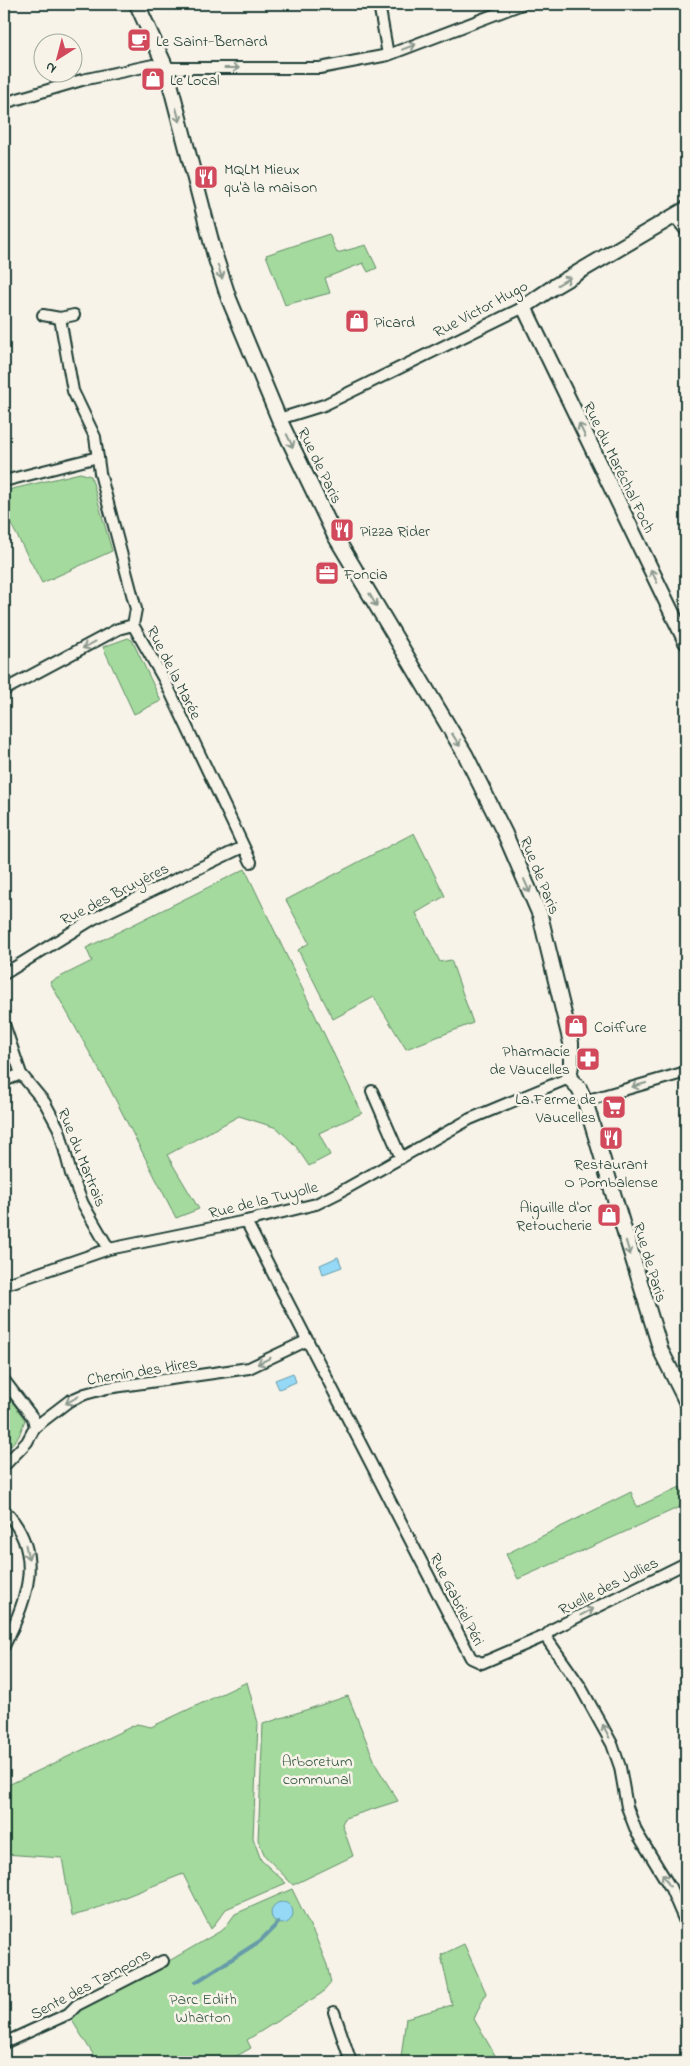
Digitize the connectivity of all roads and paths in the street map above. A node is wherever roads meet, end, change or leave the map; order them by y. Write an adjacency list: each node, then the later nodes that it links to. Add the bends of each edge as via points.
1 (137, 4): 5 (street, Rue de Paris)
2 (379, 4): 4 (street)
3 (522, 4): 4 (street, one-way to 3)
4 (388, 55): 5 (street, one-way to 4, via 320,68)
5 (166, 68): 6 (street, via 153,65 82,80); 13 (street, Rue de Paris, one-way to 13, via 229,299)
6 (4, 103)
7 (680, 212): 8 (street); 9 (street, Rue Victor Hugo, one-way to 7)
8 (686, 231)
9 (524, 307): 13 (street, Rue Victor Hugo, via 324,405); 17 (street, Rue du Maréchal Foch, one-way to 9)
10 (43, 315): 12 (street)
11 (74, 315): 12 (street)
12 (60, 318): 14 (street, Rue de la Marée, via 73,391 95,437)
13 (279, 419): 25 (street, Rue de Paris, one-way to 25, via 335,536 465,754 505,834 540,915 571,1043)
14 (98, 457): 15 (street); 16 (street, Rue de la Marée, via 136,609)
15 (4, 481)
16 (133, 625): 18 (street, one-way to 18, via 118,629); 19 (street, Rue de la Marée, via 166,683)
17 (686, 642)
18 (4, 690)
19 (243, 847): 20 (street, Rue de la Marée); 21 (street, Rue des Bruyères, via 93,919)
20 (251, 862)
21 (4, 974)
22 (4, 1024): 24 (street, Rue du Martrais)
23 (686, 1072): 28 (street, one-way to 28)
24 (21, 1074): 26 (street); 31 (street, Rue du Martrais, via 45,1103 59,1129 83,1204)
25 (569, 1078): 28 (street, Rue de Paris); 29 (street, Rue de la Tuyolle, via 470,1119)
26 (4, 1081)
27 (372, 1091): 29 (street)
28 (585, 1101): 35 (street, Rue de Paris, one-way to 35, via 661,1351)
29 (401, 1158): 30 (street, Rue de la Tuyolle, via 316,1204)
30 (246, 1221): 31 (street, Rue de la Tuyolle); 33 (street, Rue Gabriel Péri)
31 (109, 1250): 32 (street, Rue de la Tuyolle)
32 (4, 1285)
33 (308, 1340): 36 (street, Chemin des Hires, one-way to 36, via 249,1368 85,1394 69,1401); 40 (street, Rue Gabriel Péri, via 471,1658 482,1663)
34 (4, 1380): 36 (street, via 34,1418)
35 (686, 1401)
36 (35, 1427): 37 (street, Chemin des Hires, via 27,1442)
37 (4, 1466)
38 (4, 1510): 41 (street, one-way to 41, via 22,1533 30,1570 18,1614)
39 (686, 1563): 40 (street, Ruelle des Jollies, one-way to 39)
40 (545, 1636): 42 (street, one-way to 40, via 670,1887 637,1832 627,1807 612,1744 580,1686)
41 (4, 1646)
42 (686, 1924)
43 (163, 1961): 45 (street, Sente des Tampons, via 77,2005 68,2014)
44 (334, 2012): 46 (street)
45 (4, 2044)
46 (351, 2062)

